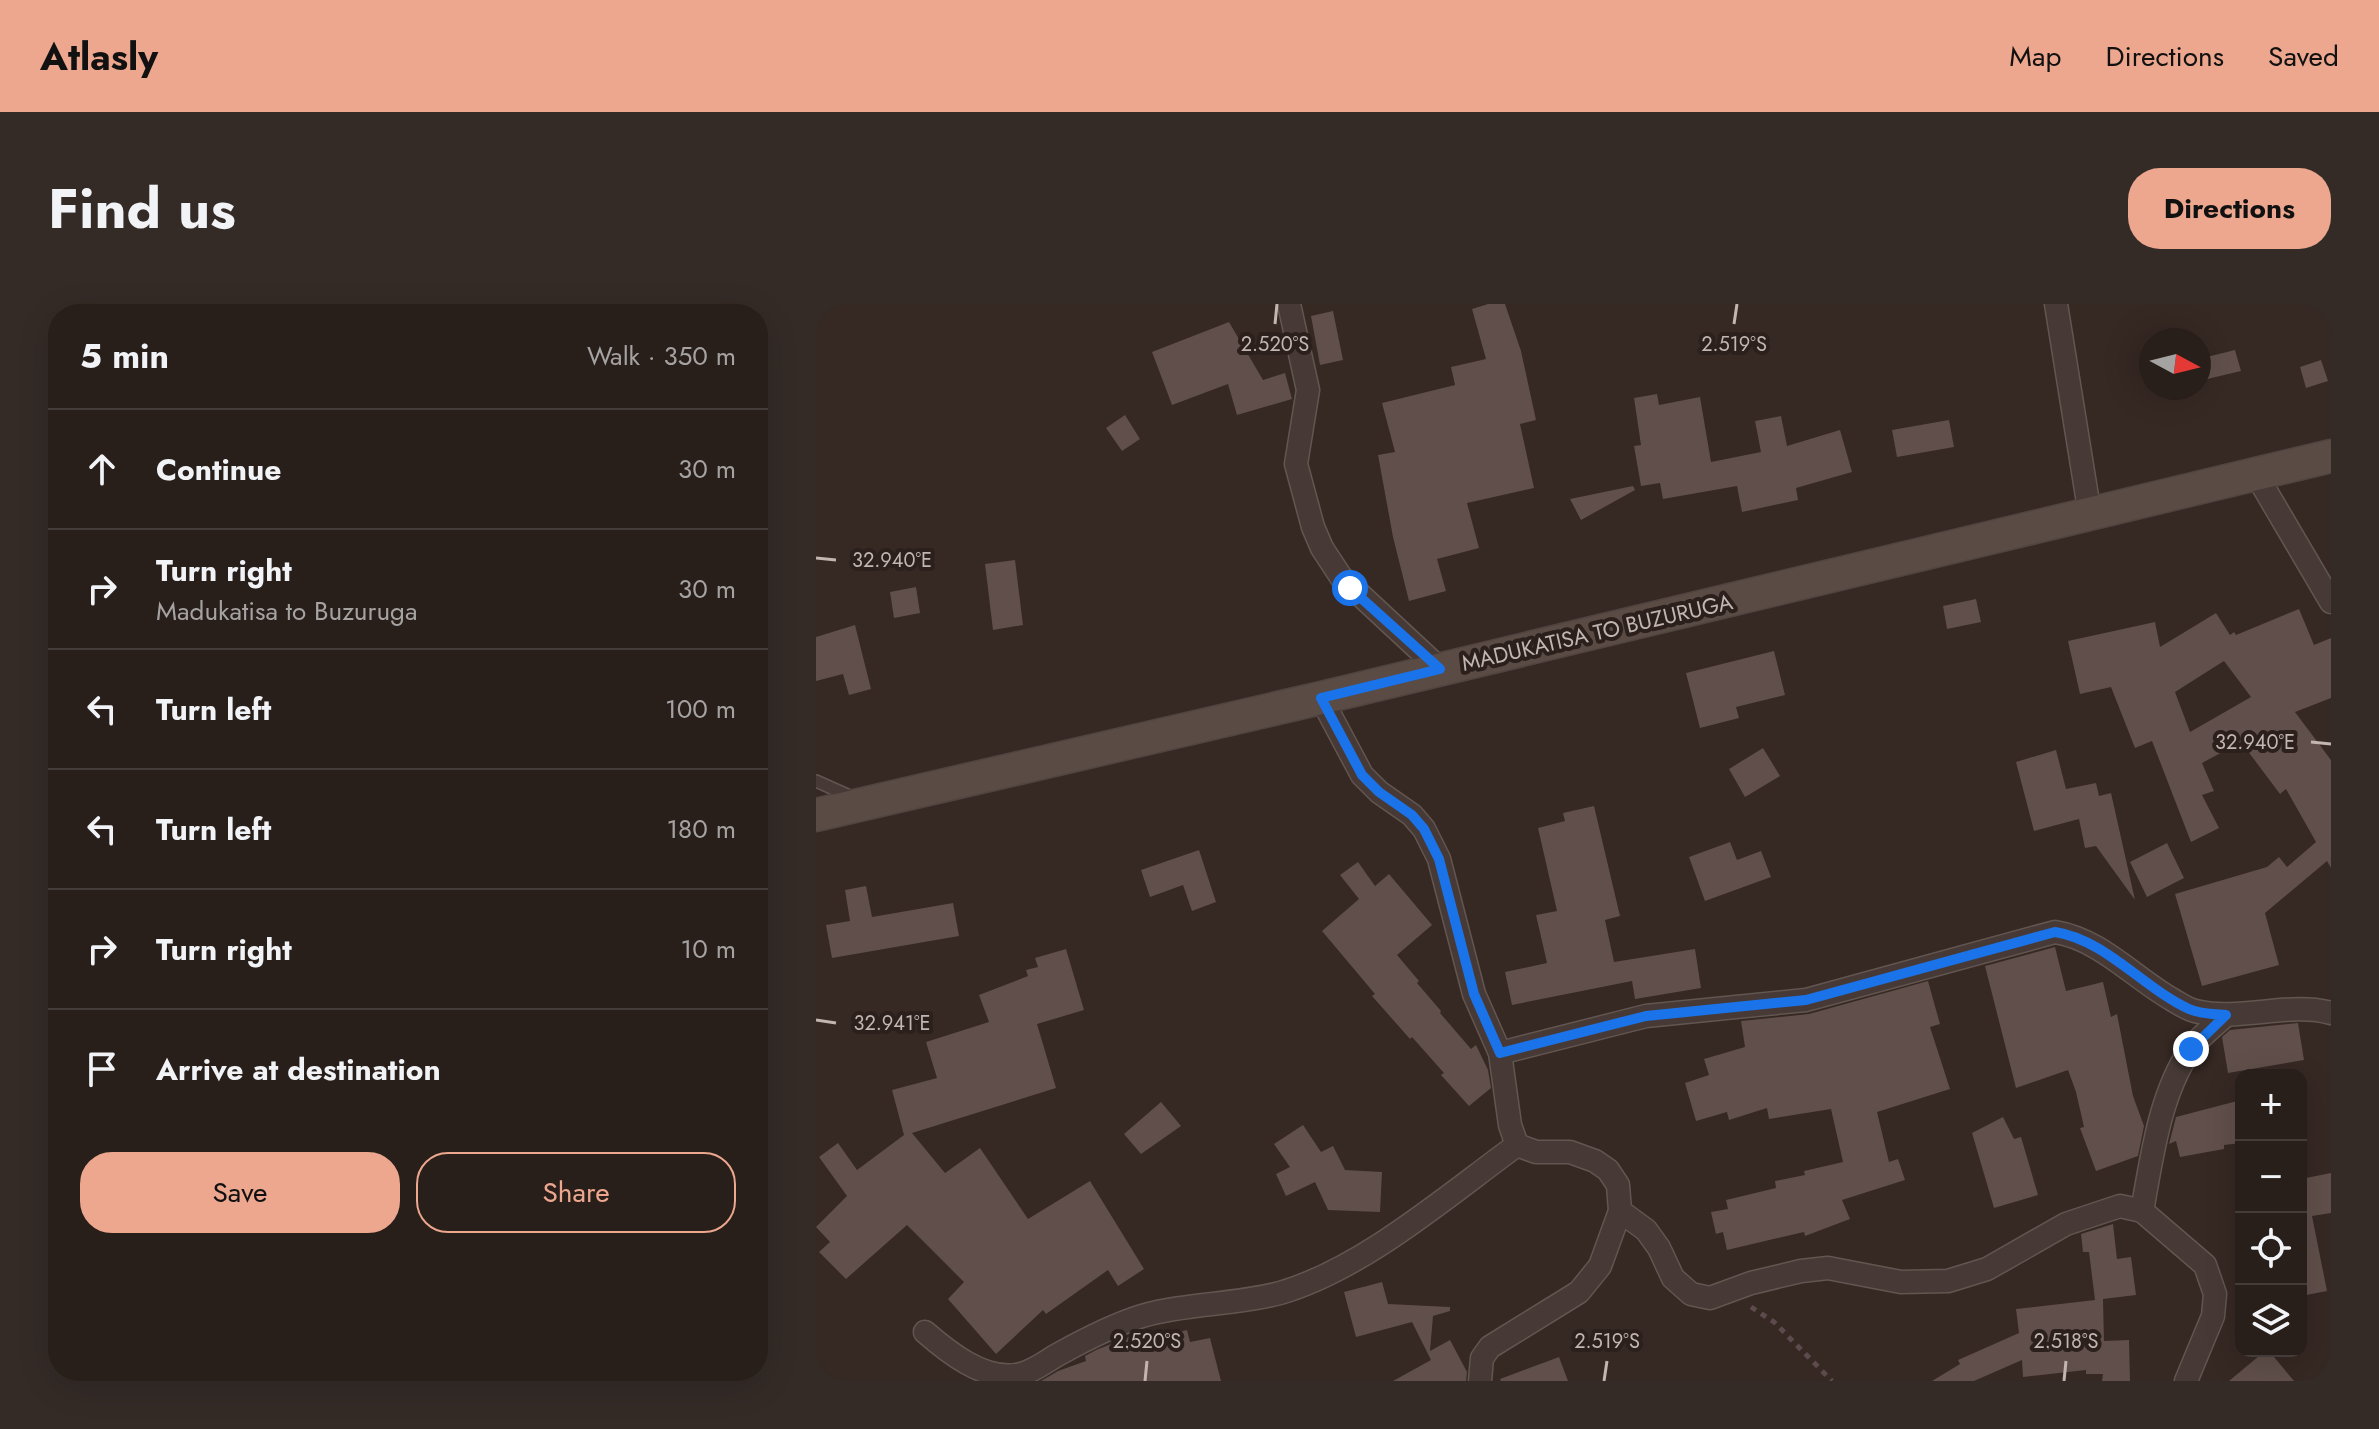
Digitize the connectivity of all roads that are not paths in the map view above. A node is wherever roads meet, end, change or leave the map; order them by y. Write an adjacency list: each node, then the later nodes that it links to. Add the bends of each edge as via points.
1 (1289, 304): 7 (street, via 1308,390 1296,464 1313,527 1350,588)
2 (2056, 304): 5 (street)
3 (2331, 456): 4 (main road, MADUKATISA TO BUZURUGA)
4 (2257, 476): 5 (main road, MADUKATISA TO BUZURUGA); 6 (street)
5 (2090, 515): 7 (main road, MADUKATISA TO BUZURUGA)
6 (2331, 602)
7 (1440, 669): 8 (main road, MADUKATISA TO BUZURUGA)
8 (1321, 698): 10 (main road, MADUKATISA TO BUZURUGA); 14 (street, via 1362,775 1424,829 1439,859 1474,994)
9 (816, 781): 10 (lane)
10 (866, 804): 11 (main road, MADUKATISA TO BUZURUGA)
11 (816, 815)
12 (2331, 1013): 13 (street)
13 (2226, 1015): 14 (street, via 2192,1011 2083,940 2055,932 1806,1000 1646,1016); 17 (street, via 2191,1049 2177,1075 2159,1125)
14 (1500, 1053): 15 (street)
15 (1517, 1145): 16 (street, via 1595,1161 1618,1185); 18 (street, via 1345,1265 1283,1292 1146,1315 1015,1375 993,1375)
16 (1620, 1211): 17 (street, via 1646,1230 1673,1278 1691,1294 1710,1298 1751,1283 1828,1268 1901,1282 1948,1281 1987,1269 2066,1224 2120,1206); 19 (street, via 1600,1266 1579,1292 1490,1347 1482,1358)
17 (2142, 1211): 20 (street, via 2205,1265 2215,1294 2213,1316)
18 (925, 1332)
19 (1480, 1381)
20 (2186, 1381)

